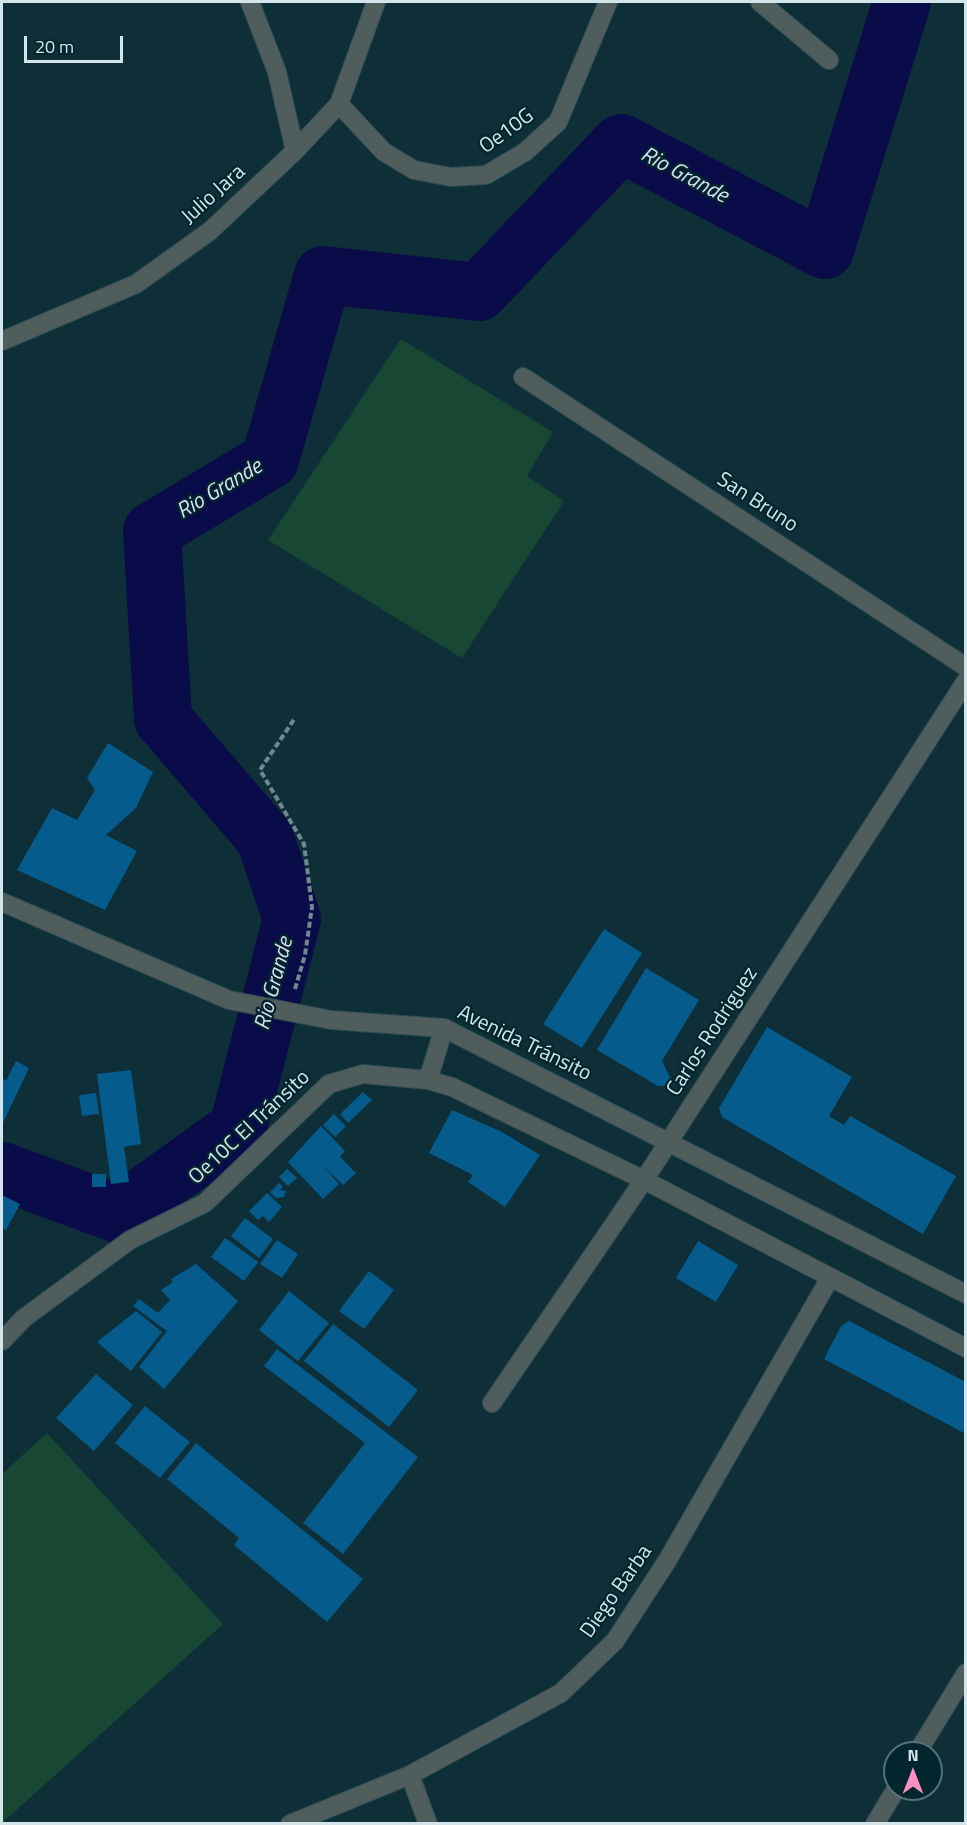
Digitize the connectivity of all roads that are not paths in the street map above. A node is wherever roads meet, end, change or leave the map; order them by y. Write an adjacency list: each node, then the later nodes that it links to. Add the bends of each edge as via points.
1 (250, 2): 7 (street, via 277,72)
2 (376, 2): 6 (street, Julio Jara)
3 (608, 2): 6 (street, Oe10G, via 558,122 525,152 486,175 451,177 414,170 384,152)
4 (760, 2): 5 (street)
5 (829, 60)
6 (339, 104): 7 (street, Julio Jara)
7 (295, 151): 8 (street, Julio Jara, via 210,231 136,284)
8 (2, 341)
9 (523, 377): 10 (street, San Bruno)
10 (966, 667)
11 (966, 681): 15 (street, Carlos Rodriguez)
12 (2, 902): 13 (street, Avenida Tránsito, via 229,1000 331,1020)
13 (444, 1028): 14 (street); 15 (street, Avenida Tránsito)
14 (428, 1080): 16 (street, via 452,1087); 19 (street, Oe10C El Tránsito, via 363,1074 329,1084 205,1203 130,1240 24,1318)
15 (669, 1141): 16 (street, Carlos Rodriguez); 18 (street, Avenida Tránsito)
16 (644, 1180): 17 (street); 21 (street, Carlos Rodriguez)
17 (830, 1278): 20 (street); 24 (street, Diego Barba, via 667,1561 615,1641 561,1693)
18 (966, 1294)
19 (2, 1341)
20 (966, 1348)
21 (492, 1403)
22 (966, 1673): 23 (street)
23 (924, 1741)
24 (410, 1775): 26 (street, Diego Barba); 27 (street)
25 (889, 1801): 28 (street)
26 (290, 1824)
27 (428, 1824)
28 (875, 1824)

